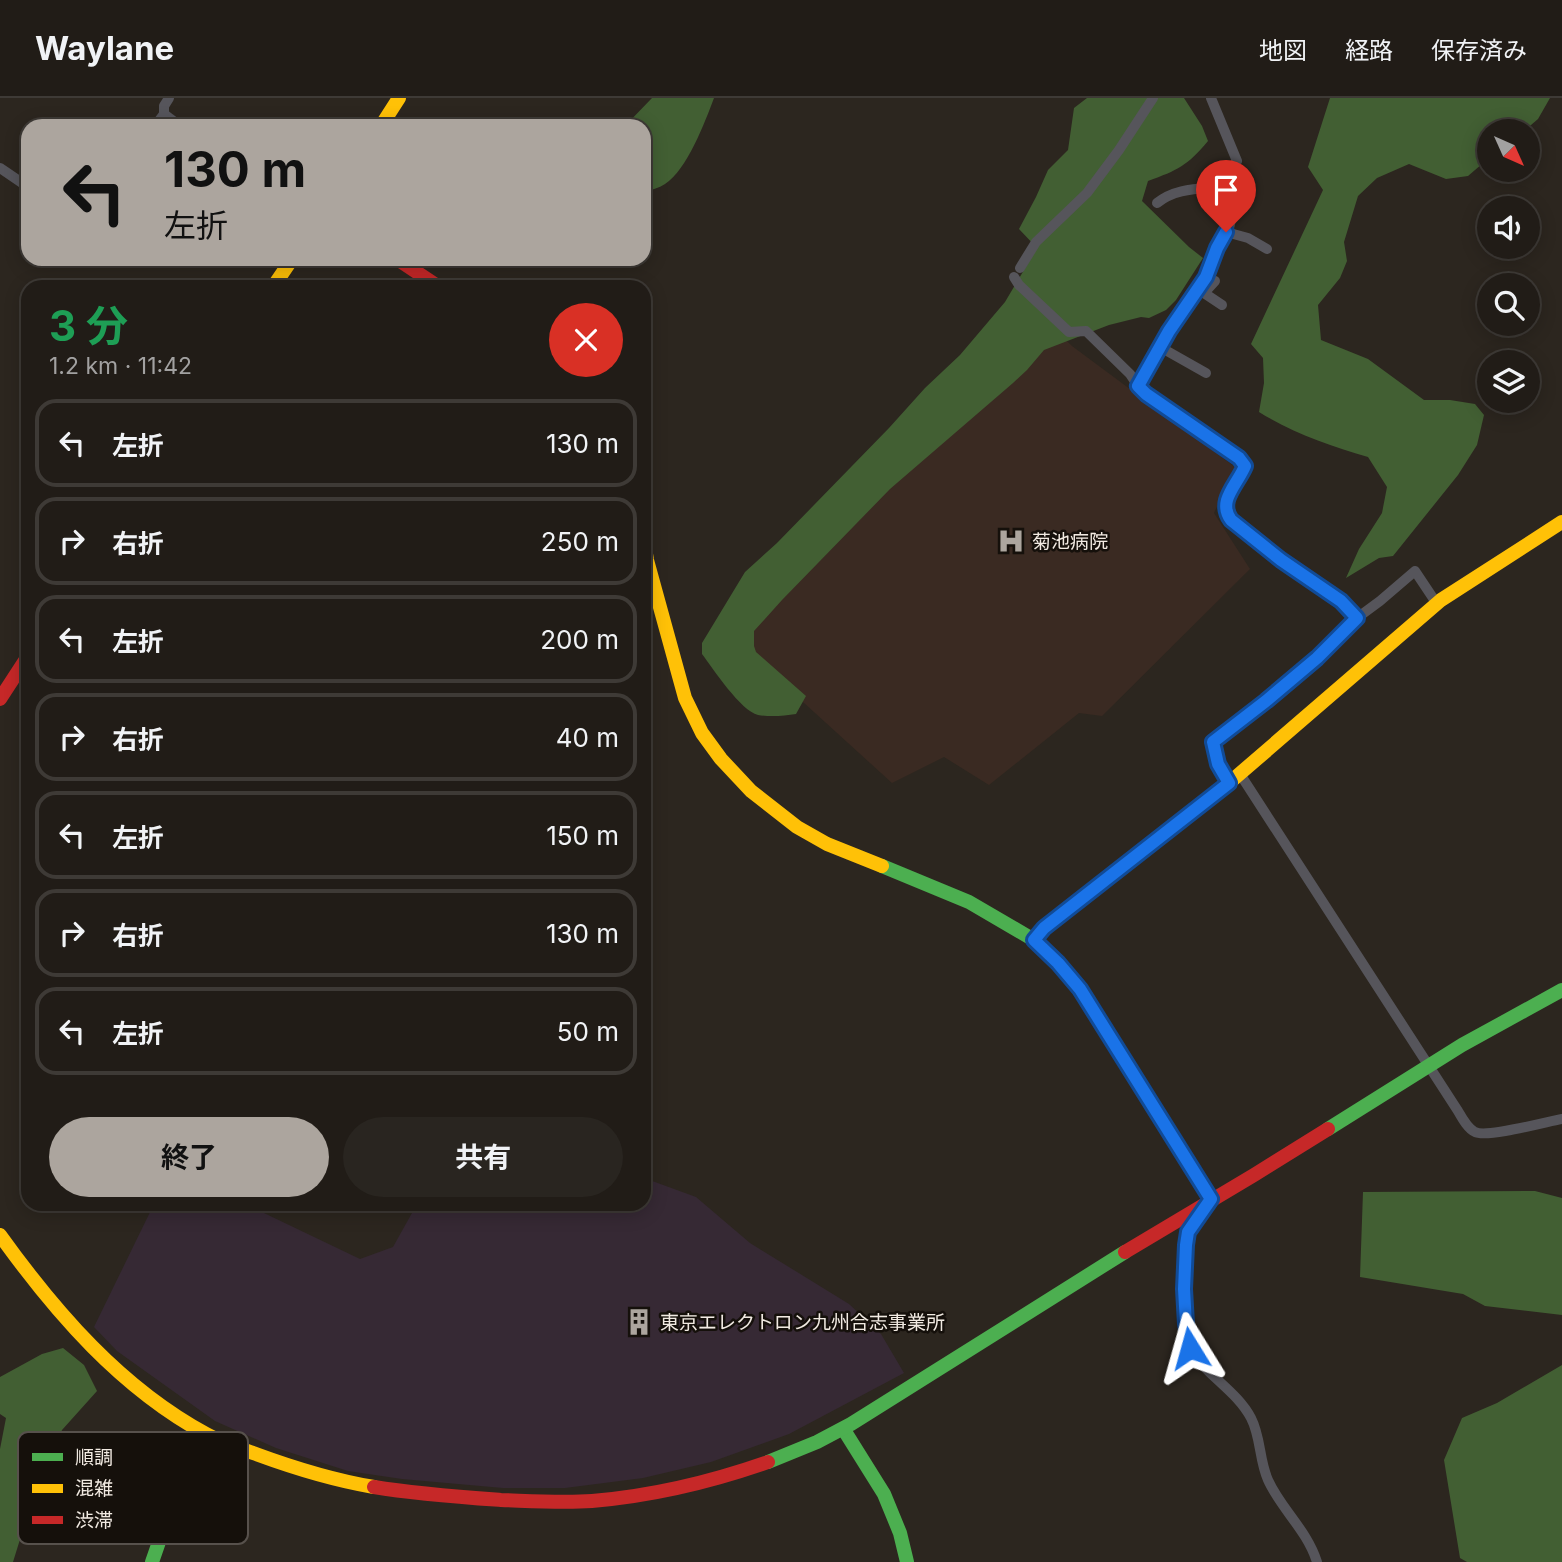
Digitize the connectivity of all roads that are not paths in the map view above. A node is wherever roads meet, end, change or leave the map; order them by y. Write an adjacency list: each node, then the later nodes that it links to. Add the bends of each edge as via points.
1 (169, 98): 5 (street)
2 (400, 98): 8 (street)
3 (1153, 98): 22 (street, via 1087,193 1036,242 1017,272 1019,285 1069,332 1086,331)
4 (1211, 98): 11 (street, via 1237,161)
5 (164, 114): 6 (street); 7 (street)
6 (160, 119)
7 (171, 119)
8 (386, 119)
9 (0, 168): 10 (street)
10 (21, 182)
11 (1209, 188): 12 (street, via 1182,190); 13 (street, via 1231,220)
12 (1157, 203)
13 (1226, 232): 14 (street); 18 (street)
14 (1267, 249)
15 (408, 266): 16 (street)
16 (428, 280)
17 (1215, 281): 18 (street)
18 (1201, 291): 19 (street); 20 (street)
19 (1222, 305)
20 (1160, 347): 21 (street); 22 (street)
21 (1206, 373)
22 (1138, 386): 26 (street, via 1245,466 1225,502 1231,520 1341,601)
23 (1562, 522): 25 (street)
24 (651, 575): 30 (street, via 685,698 702,733 751,791 827,844 969,902)
25 (1437, 604): 26 (street, via 1415,571); 29 (street)
26 (1357, 618): 29 (street, via 1317,658 1213,742 1218,764)
27 (21, 667): 28 (street)
28 (0, 699)
29 (1235, 778): 30 (street); 32 (street)
30 (1034, 940): 34 (street, via 1080,989)
31 (1562, 990): 32 (street)
32 (1428, 1065): 33 (street, via 1472,1131 1479,1134); 34 (street)
33 (1562, 1119)
34 (1211, 1199): 36 (street); 42 (street, via 1188,1232 1186,1245 1184,1289 1190,1348 1252,1419 1270,1484)
35 (0, 1235): 37 (street, via 53,1305 99,1355)
36 (844, 1430): 38 (street, via 717,1478 589,1501 408,1493 328,1479); 41 (street, via 884,1494)
37 (200, 1432)
38 (248, 1451)
39 (158, 1544): 40 (street)
40 (152, 1562)
41 (908, 1562)
42 (1317, 1562)

